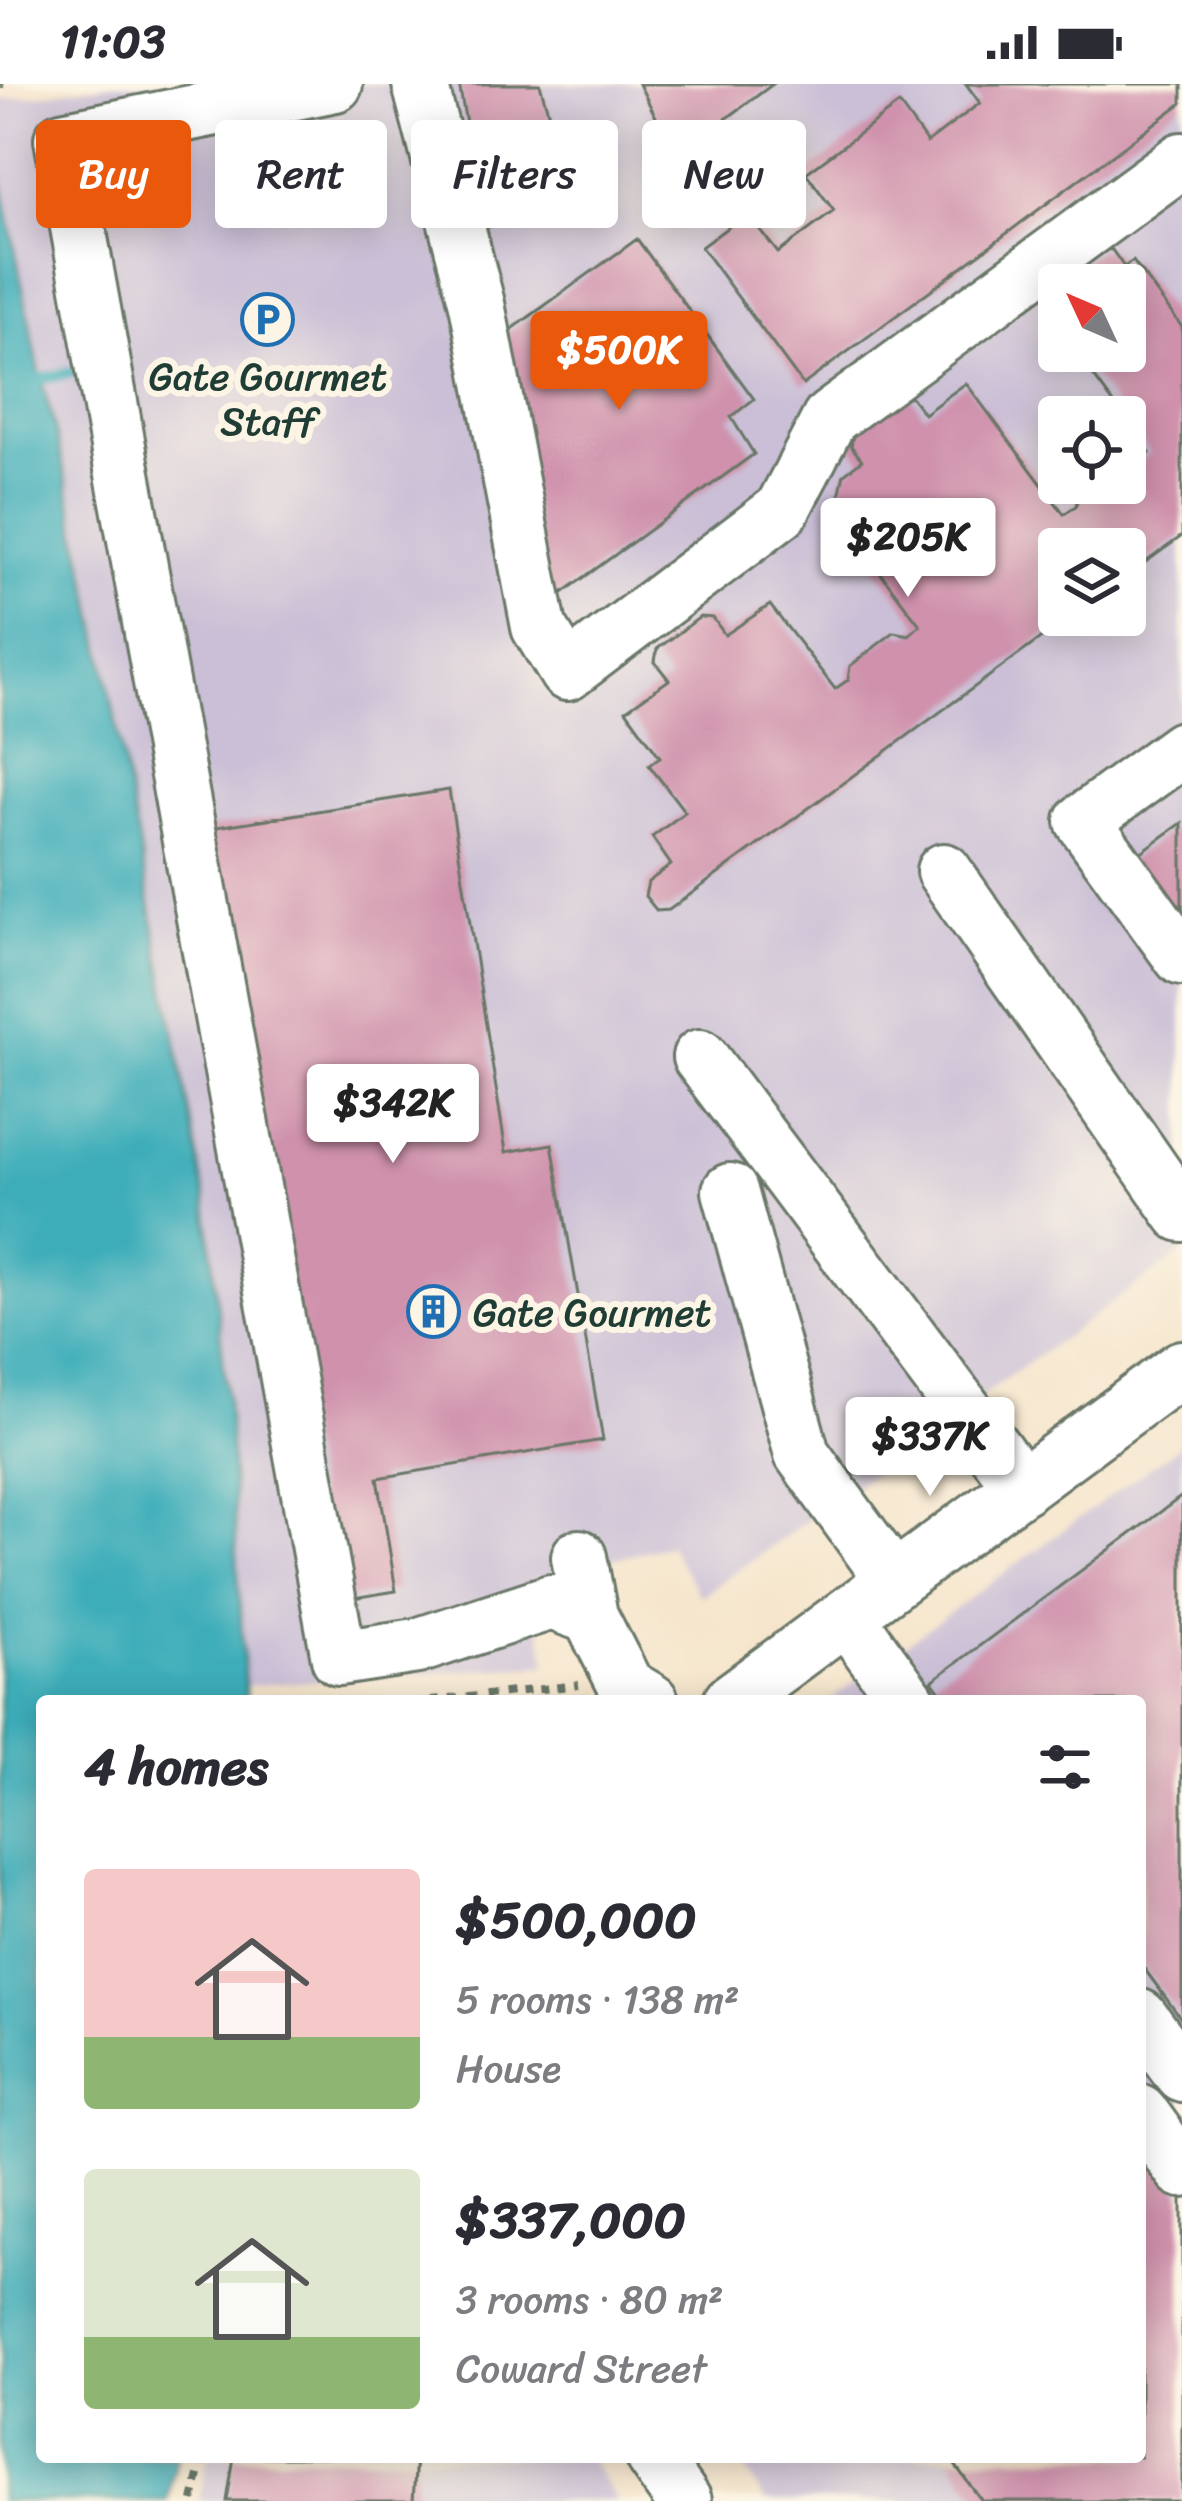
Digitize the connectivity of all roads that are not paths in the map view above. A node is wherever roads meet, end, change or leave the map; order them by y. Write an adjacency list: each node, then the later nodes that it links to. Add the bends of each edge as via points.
1 (334, 84): 14 (street, via 62,139 339,1658 417,1646 551,1602)
2 (420, 84): 3 (street, via 478,304 539,627 567,673 782,510 830,418)
3 (1182, 160)
4 (1182, 749): 6 (street, via 1083,821)
5 (944, 871): 9 (street)
6 (1182, 958)
7 (700, 1057): 11 (street)
8 (730, 1191): 13 (street, via 802,1454)
9 (1182, 1214)
10 (1182, 1368): 11 (street)
11 (1022, 1487): 13 (street)
12 (580, 1557): 14 (street)
13 (894, 1581): 15 (street)
14 (590, 1616): 16 (street, via 626,1686)
15 (846, 1616): 17 (street); 18 (street)
16 (641, 1695)
17 (739, 1695)
18 (904, 1695)
19 (1146, 2025): 20 (street)
20 (1182, 2074)
21 (1146, 2120): 22 (street)
22 (1182, 2170)
23 (657, 2463): 24 (street)
24 (684, 2501)

